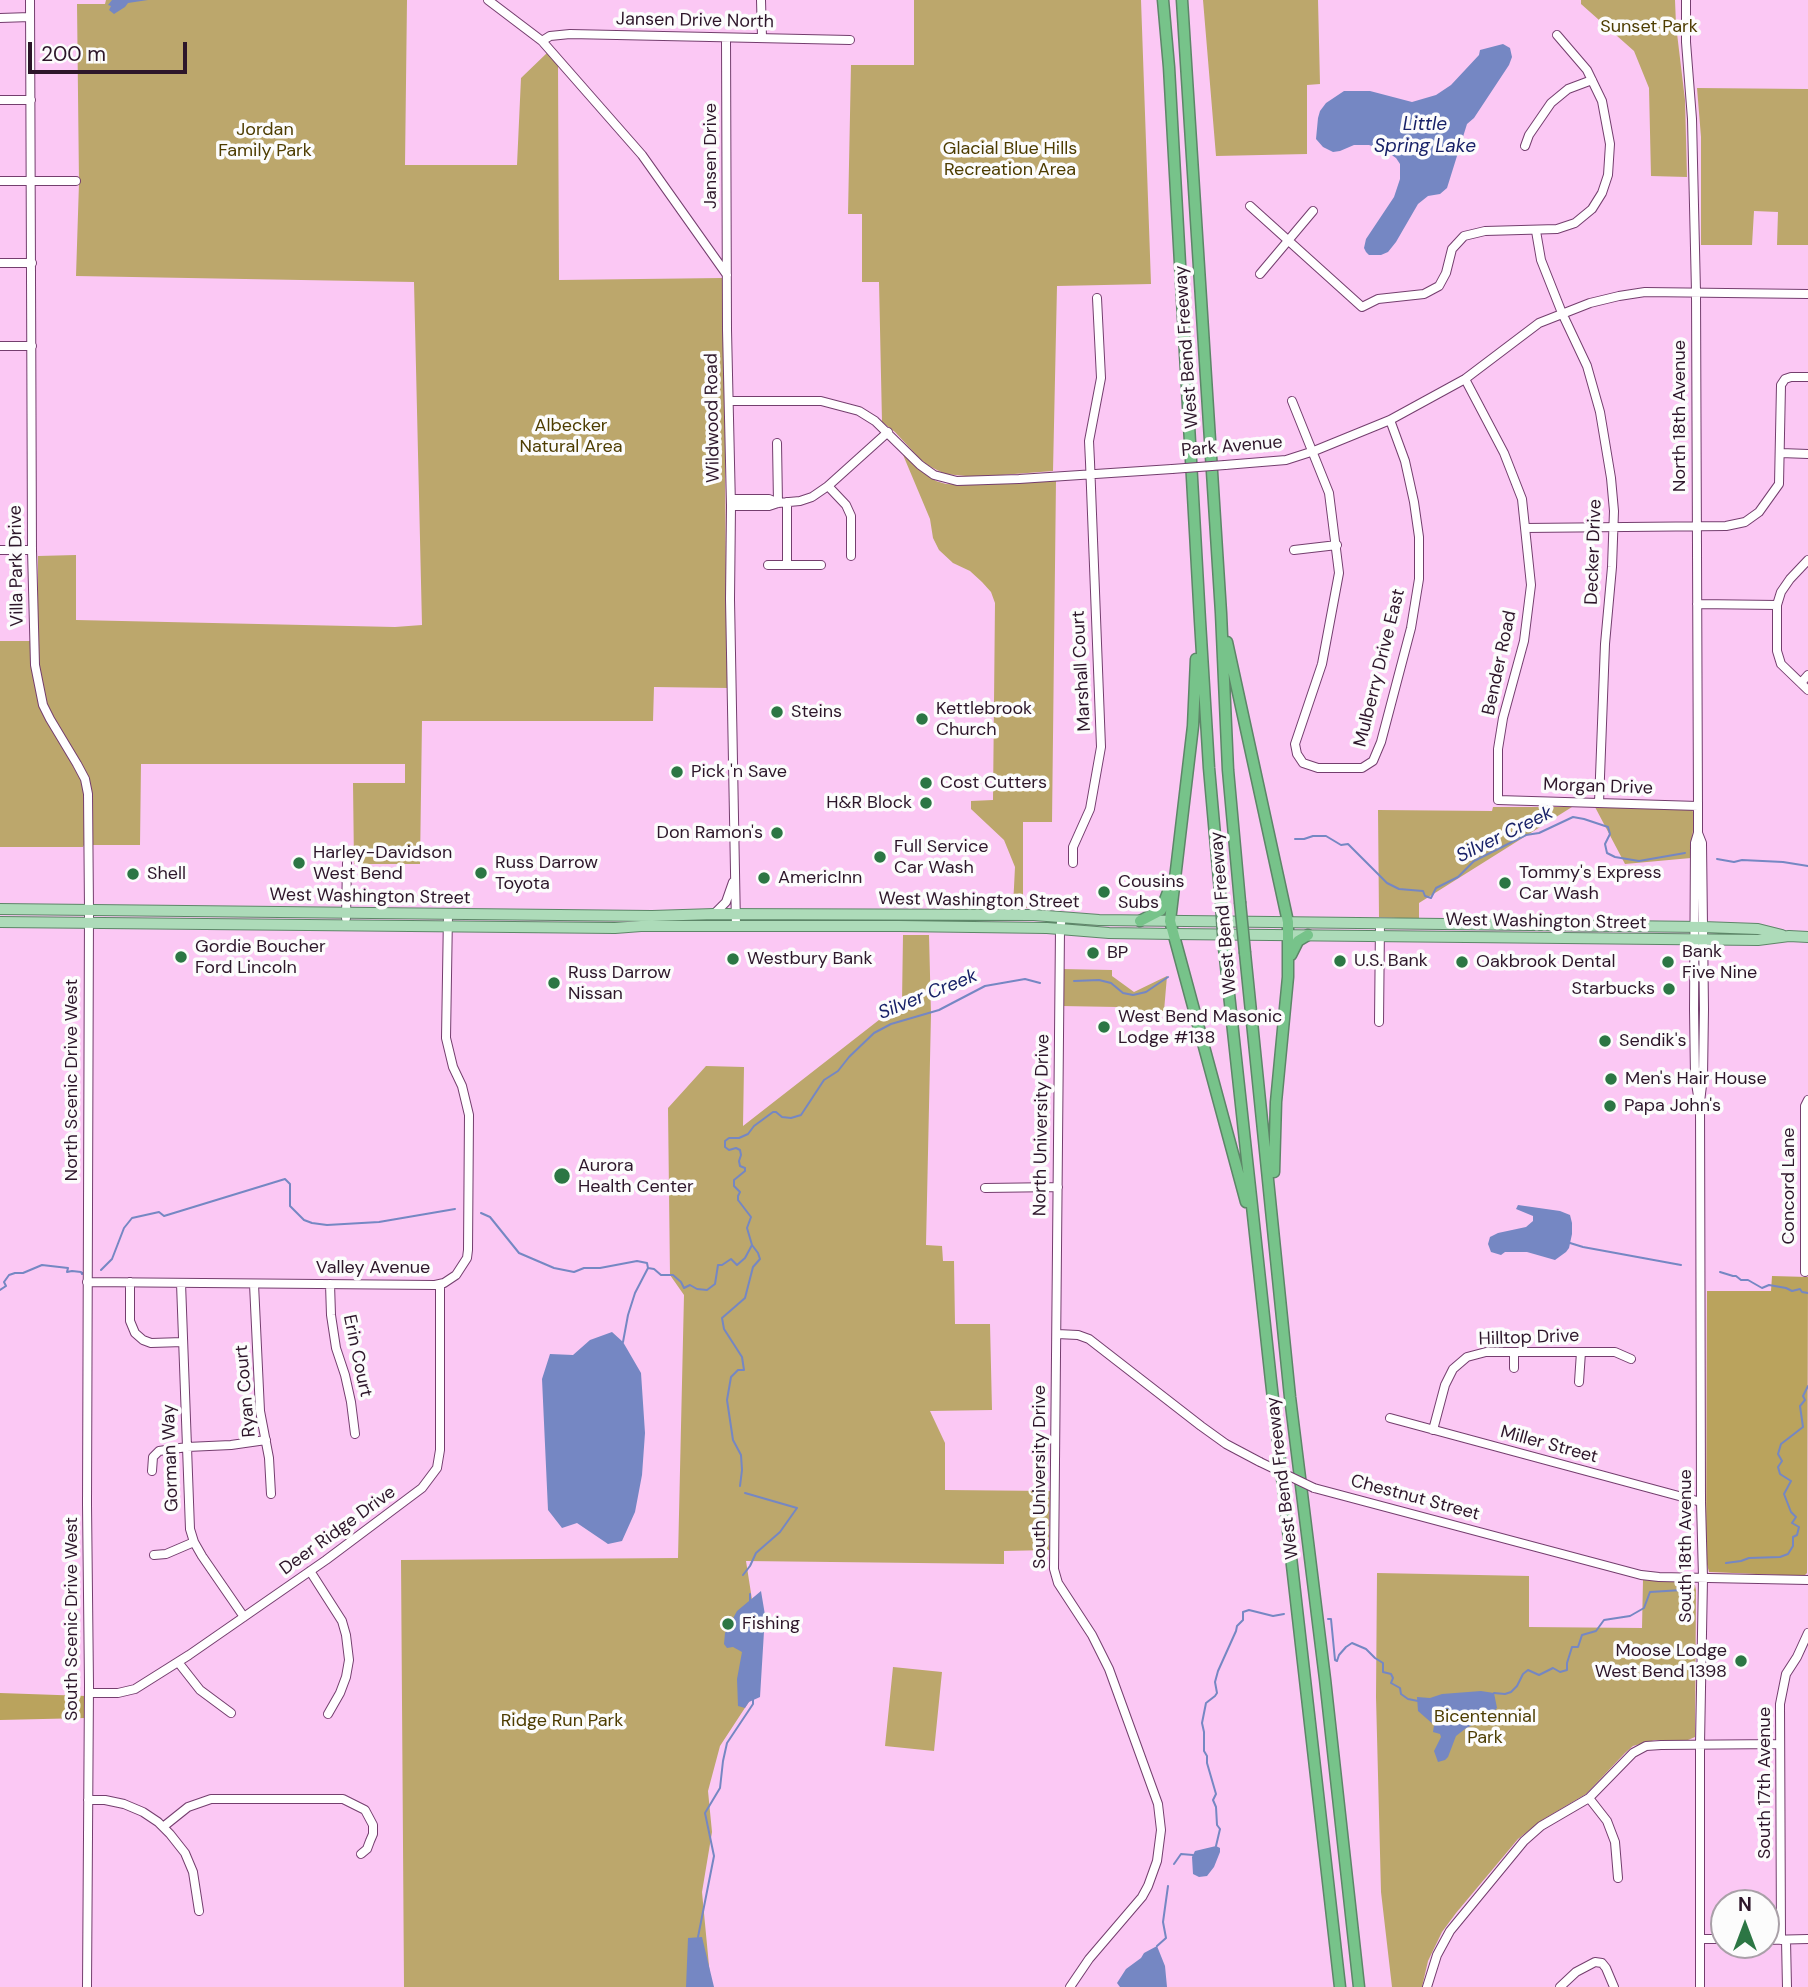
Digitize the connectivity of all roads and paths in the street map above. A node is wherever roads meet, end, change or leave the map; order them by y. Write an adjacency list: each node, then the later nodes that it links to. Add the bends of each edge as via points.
1 (30, 0): 7 (street, Villa Park Drive)
2 (488, 0): 13 (street)
3 (761, 0): 10 (street)
4 (1163, 0): 64 (highway, West Bend Freeway)
5 (1182, 0): 63 (highway, West Bend Freeway)
6 (1686, 0): 29 (street, North 18th Avenue)
7 (30, 17): 8 (street); 16 (street, Villa Park Drive)
8 (0, 18)
9 (1558, 35): 14 (street)
10 (762, 37): 11 (street, Jansen Drive North); 12 (street, Jansen Drive North)
11 (726, 38): 13 (street, Jansen Drive North, via 570,34); 28 (street, Jansen Drive)
12 (850, 40)
13 (541, 41): 28 (street, via 642,155)
14 (1592, 79): 17 (street, via 1551,103); 23 (street, via 1602,101 1610,144 1602,193 1575,223)
15 (0, 100): 16 (street)
16 (31, 100): 19 (street, Villa Park Drive)
17 (1525, 146)
18 (0, 181): 19 (street)
19 (31, 181): 20 (street); 26 (street, Villa Park Drive)
20 (76, 181)
21 (1250, 206): 24 (street)
22 (1312, 211): 24 (street)
23 (1536, 231): 24 (street, via 1485,231 1464,236 1452,249 1439,286 1424,294 1378,299 1362,307); 32 (street, Decker Drive, via 1541,260)
24 (1289, 240): 27 (street)
25 (0, 263): 26 (street)
26 (32, 263): 34 (street, Villa Park Drive)
27 (1260, 274)
28 (727, 275): 37 (street, Wildwood Road)
29 (1696, 292): 30 (street, Park Avenue); 32 (street, Park Avenue, via 1619,296); 49 (street, North 18th Avenue)
30 (1808, 294)
31 (1097, 298): 45 (street, Marshall Court, via 1101,378 1089,441)
32 (1562, 313): 36 (street, Park Avenue, via 1539,323); 51 (street, Decker Drive, via 1587,366 1600,412 1611,478)
33 (0, 346): 34 (street)
34 (32, 346): 54 (street, Villa Park Drive)
35 (1808, 377): 43 (street, via 1784,379 1781,385)
36 (1465, 379): 39 (street, Park Avenue); 50 (street, Bender Road, via 1504,453 1522,499)
37 (729, 401): 40 (street, Park Avenue, via 821,401 859,411); 47 (street, Wildwood Road)
38 (1292, 401): 42 (street)
39 (1390, 420): 42 (street, Park Avenue); 52 (street, Mulberry Drive East, via 1415,502 1419,579 1381,742 1373,761 1362,768 1318,768 1303,763 1295,744 1322,664 1339,573)
40 (888, 432): 45 (street, Park Avenue, via 934,475 957,481); 46 (street)
41 (777, 443): 48 (street)
42 (1314, 451): 45 (street, Park Avenue, bridge, via 1286,460); 52 (street, via 1329,493)
43 (1781, 453): 44 (street); 49 (street, via 1779,484 1759,512 1745,522)
44 (1808, 454)
45 (1090, 473): 72 (street, Marshall Court, via 1101,747 1090,808 1073,846)
46 (828, 486): 48 (street, via 812,497); 56 (street, via 851,516)
47 (731, 503): 48 (street); 73 (street, Wildwood Road)
48 (782, 503): 58 (street)
49 (1696, 527): 51 (street); 61 (street, North 18th Avenue)
50 (1525, 528): 51 (street); 68 (street, Bender Road, via 1531,585 1524,641 1498,749)
51 (1613, 528): 69 (street, Decker Drive)
52 (1337, 545): 55 (street)
53 (0, 550): 54 (street)
54 (32, 550): 76 (street, Villa Park Drive, via 38,685 50,719 85,779 88,794)
55 (1294, 550)
56 (851, 556)
57 (1808, 560): 62 (street, via 1781,592)
58 (787, 564): 59 (street); 60 (street)
59 (768, 565)
60 (821, 565)
61 (1697, 604): 62 (street); 70 (street, North 18th Avenue)
62 (1777, 605): 66 (street, via 1781,664)
63 (1221, 613): 86 (highway); 107 (highway, West Bend Freeway, bridge, via 1228,770)
64 (1200, 621): 74 (highway, via 1193,726); 106 (highway, West Bend Freeway, bridge, via 1224,948)
65 (1808, 675): 66 (street)
66 (1801, 682): 67 (street)
67 (1808, 690)
68 (1498, 800): 69 (street, Morgan Drive)
69 (1599, 803): 70 (street, Morgan Drive)
70 (1698, 806): 91 (street, North 18th Avenue, via 1702,843)
71 (347, 863): 77 (street)
72 (1073, 863)
73 (735, 876): 79 (street, via 726,902); 80 (street, Wildwood Road)
74 (1174, 880): 82 (highway, via 1161,910); 83 (highway)
75 (0, 909): 76 (main road, West Washington Street)
76 (89, 910): 77 (main road, West Washington Street); 85 (street, North Scenic Drive West)
77 (346, 911): 78 (main road, West Washington Street); 88 (street)
78 (448, 914): 79 (main road, West Washington Street); 89 (street, Valley Avenue)
79 (714, 914): 80 (main road, West Washington Street)
80 (736, 914): 81 (main road, West Washington Street); 90 (street, Wildwood Road)
81 (1062, 917): 82 (main road, West Washington Street); 92 (street, North University Drive)
82 (1140, 921): 83 (main road, West Washington Street)
83 (1170, 921): 86 (main road, West Washington Street); 93 (highway)
84 (0, 922): 85 (main road, West Washington Street)
85 (89, 922): 88 (main road, West Washington Street); 108 (street, North Scenic Drive West)
86 (1288, 922): 87 (main road, West Washington Street); 94 (highway)
87 (1380, 923): 91 (main road, West Washington Street); 96 (street)
88 (346, 924): 89 (main road, West Washington Street)
89 (449, 926): 90 (main road, West Washington Street); 115 (street, Valley Avenue, via 446,1038 469,1115 468,1250 456,1275)
90 (736, 926): 92 (main road, West Washington Street)
91 (1698, 927): 97 (main road, West Washington Street, via 1758,929); 99 (street, North 18th Avenue)
92 (1060, 929): 93 (main road, West Washington Street); 103 (street, North University Drive)
93 (1174, 934): 94 (main road, West Washington Street); 106 (highway)
94 (1289, 935): 95 (main road, West Washington Street); 100 (highway)
95 (1308, 935): 96 (main road, West Washington Street); 100 (highway, via 1298,941)
96 (1380, 936): 99 (main road, West Washington Street); 101 (street)
97 (1789, 936): 98 (main road, West Washington Street); 99 (main road, West Washington Street)
98 (1808, 937)
99 (1698, 939): 105 (street, North 18th Avenue, via 1703,1077)
100 (1289, 957): 107 (highway, via 1276,1102)
101 (1379, 1022)
102 (1808, 1100): 109 (street, Concord Lane)
103 (1058, 1187): 104 (street); 116 (street, North University Drive)
104 (985, 1188)
105 (1701, 1230): 130 (street, South 18th Avenue)
106 (1257, 1243): 156 (highway, West Bend Freeway)
107 (1276, 1248): 157 (highway, West Bend Freeway)
108 (88, 1251): 110 (street, South Scenic Drive West)
109 (1805, 1272)
110 (88, 1282): 111 (street, Valley Avenue); 139 (street, South Scenic Drive West)
111 (130, 1282): 112 (street, Valley Avenue); 117 (street, via 130,1321 135,1333 150,1343)
112 (181, 1283): 113 (street, Valley Avenue); 117 (street, Gorman Way)
113 (254, 1284): 114 (street, Valley Avenue); 126 (street, Ryan Court, via 260,1411)
114 (330, 1284): 115 (street, Valley Avenue); 125 (street, Erin Court, via 336,1348)
115 (440, 1284): 133 (street, Deer Ridge Drive, via 437,1468 422,1489)
116 (1057, 1334): 134 (street, Chestnut Street, bridge, via 1089,1339 1226,1444 1314,1488 1641,1575); 155 (street, South University Drive, via 1054,1569 1109,1669 1158,1804 1161,1830 1157,1861 1142,1897)
117 (183, 1342): 127 (street, Gorman Way)
118 (1514, 1352): 119 (street, Hilltop Drive); 121 (street); 124 (street, Hilltop Drive, via 1467,1357 1453,1369)
119 (1581, 1352): 120 (street, Hilltop Drive, via 1615,1352); 122 (street)
120 (1631, 1359)
121 (1514, 1368)
122 (1579, 1382)
123 (1390, 1419): 124 (street, Miller Street)
124 (1433, 1430): 130 (street, Miller Street)
125 (355, 1434)
126 (266, 1440): 127 (street); 129 (street, Ryan Court)
127 (187, 1447): 128 (street, via 156,1452); 131 (street, Gorman Way)
128 (152, 1471)
129 (271, 1494)
130 (1701, 1502): 134 (street, South 18th Avenue)
131 (194, 1542): 132 (street); 136 (street, Gorman Way)
132 (154, 1555)
133 (310, 1571): 136 (street, Deer Ridge Drive); 141 (street, via 346,1635 346,1676)
134 (1703, 1578): 135 (street, Chestnut Street); 142 (street, South 18th Avenue)
135 (1808, 1580)
136 (244, 1617): 138 (street, Deer Ridge Drive)
137 (1808, 1633): 143 (street, South 17th Avenue, via 1782,1686)
138 (178, 1662): 139 (street, Deer Ridge Drive, via 135,1689); 140 (street, via 200,1690)
139 (89, 1693): 145 (street, South Scenic Drive West)
140 (231, 1713)
141 (328, 1714)
142 (1700, 1744): 143 (street); 144 (street, via 1639,1749); 150 (street, South 18th Avenue)
143 (1780, 1744): 152 (street, South 17th Avenue)
144 (1589, 1798): 148 (street, via 1607,1821 1615,1842); 158 (street, via 1524,1840 1450,1931)
145 (88, 1800): 146 (street, via 124,1804); 154 (street, South Scenic Drive West)
146 (163, 1827): 147 (street, via 188,1807 211,1799 343,1799 365,1810 373,1825); 149 (street, via 178,1843 193,1872)
147 (361, 1854)
148 (1618, 1878)
149 (199, 1911)
150 (1702, 1939): 151 (street); 161 (street, South 18th Avenue)
151 (1710, 1939)
152 (1783, 1940): 153 (street); 162 (street, South 17th Avenue)
153 (1808, 1940)
154 (88, 1987)
155 (1070, 1987)
156 (1340, 1987)
157 (1359, 1987)
158 (1427, 1987)
159 (1560, 1987): 160 (street, via 1595,1962 1606,1968)
160 (1614, 1987)
161 (1700, 1987)
162 (1787, 1987)

